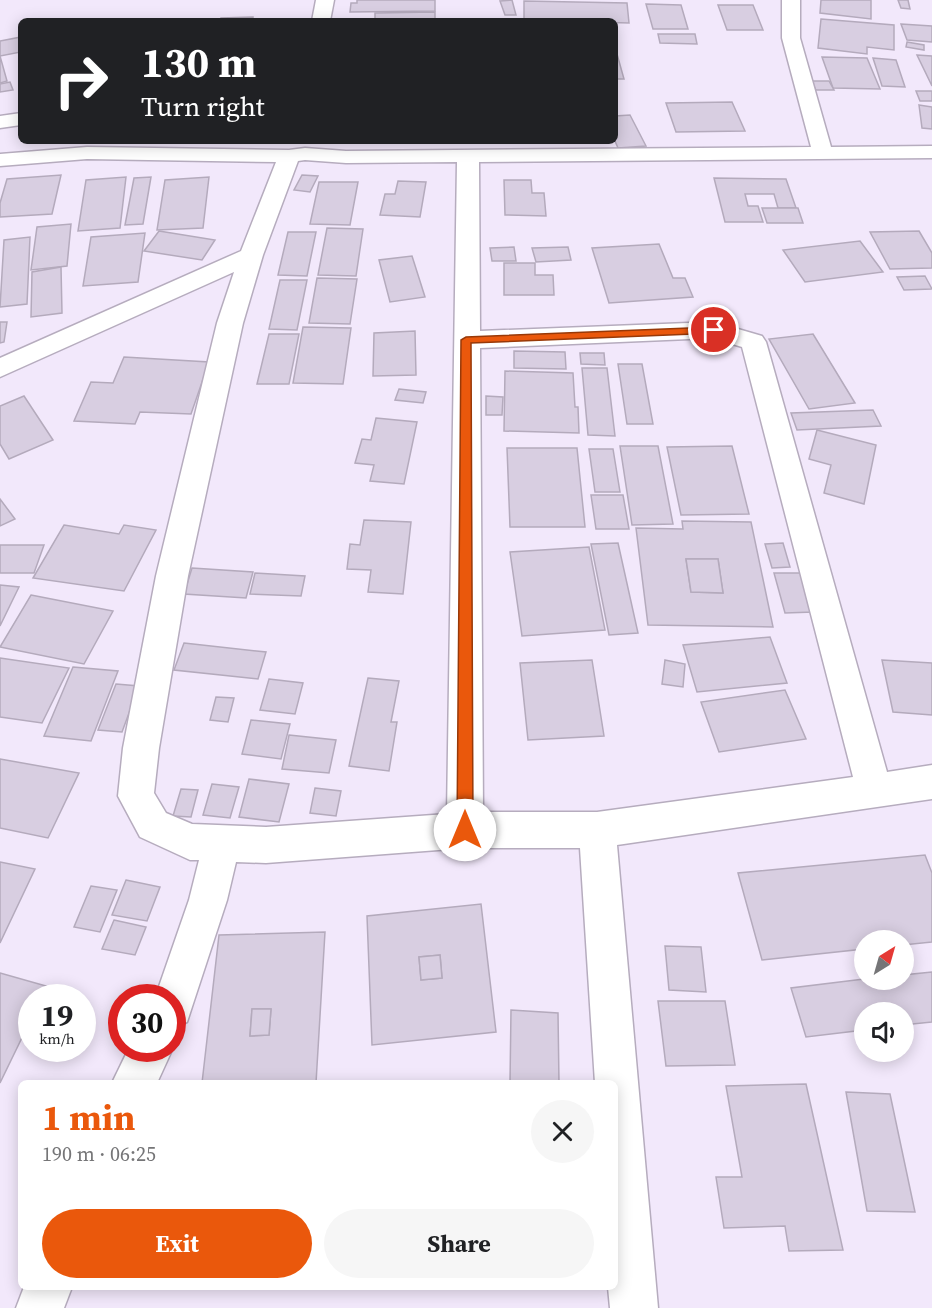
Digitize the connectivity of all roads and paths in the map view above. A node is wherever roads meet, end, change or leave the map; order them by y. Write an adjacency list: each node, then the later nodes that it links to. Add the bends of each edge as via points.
1 (325, 0): 3 (street)
2 (791, 0): 8 (street, via 791,38)
3 (322, 18)
4 (18, 119): 5 (street)
5 (0, 122)
6 (300, 150): 9 (street, via 346,158); 10 (street, via 87,153); 11 (street)
7 (932, 152): 8 (street)
8 (823, 154): 9 (street)
9 (468, 157): 12 (street)
10 (0, 160)
11 (251, 255): 13 (street); 18 (street, via 230,323 172,576 136,796 153,825 190,842)
12 (466, 340): 15 (street, via 714,330 753,342); 16 (street)
13 (0, 368)
14 (932, 782): 15 (street)
15 (874, 789): 17 (street)
16 (465, 830): 17 (street); 18 (street, via 266,845)
17 (597, 830): 22 (street)
18 (222, 843): 19 (street)
19 (180, 984)
20 (145, 1062): 21 (street)
21 (136, 1080)
22 (616, 1080)
23 (618, 1101): 26 (street)
24 (47, 1290): 25 (street)
25 (40, 1308)
26 (634, 1308)

